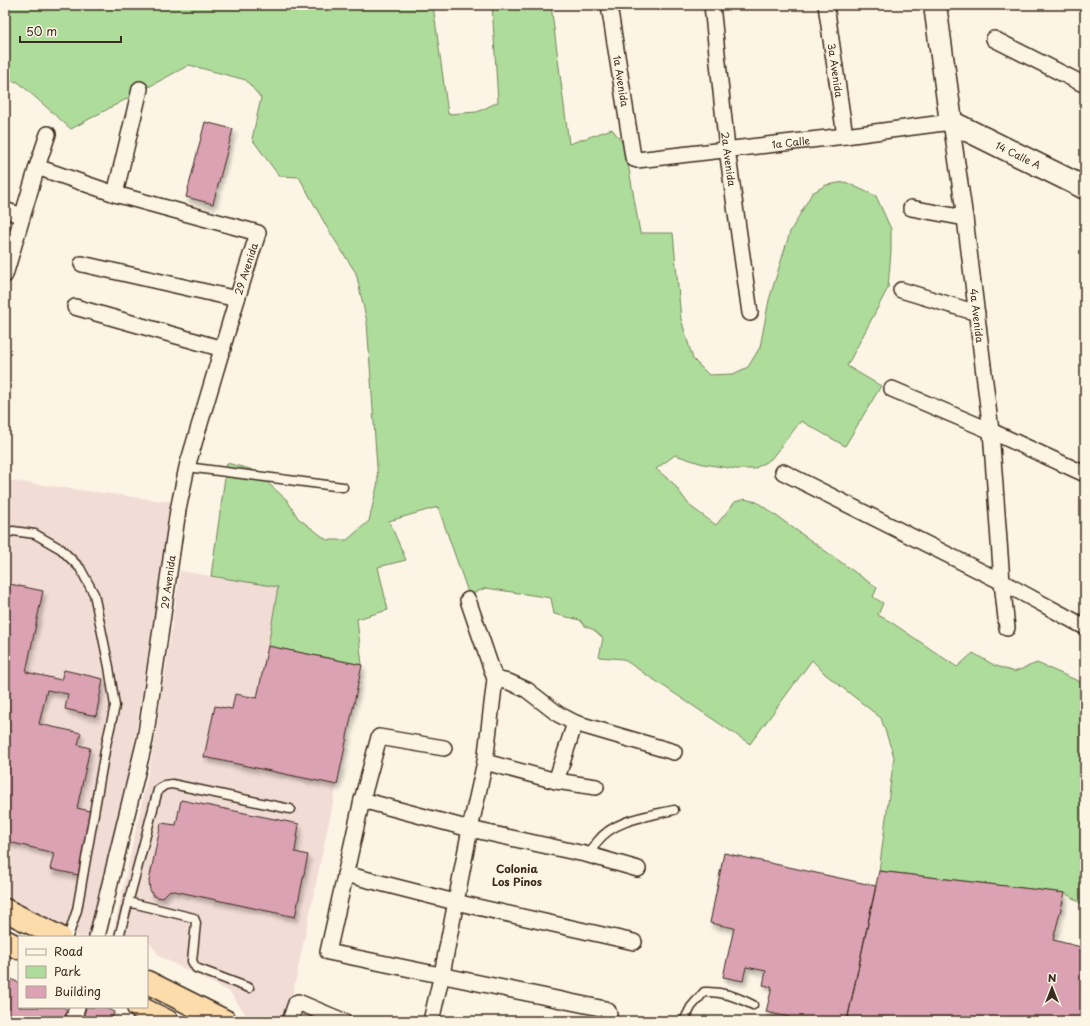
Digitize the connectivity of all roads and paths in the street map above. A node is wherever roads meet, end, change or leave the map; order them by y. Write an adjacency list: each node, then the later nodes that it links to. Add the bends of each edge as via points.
1 (609, 5): 12 (street, 1a Avenida)
2 (712, 5): 11 (street, 2a Avenida)
3 (826, 5): 10 (street, 3a Avenida)
4 (935, 5): 8 (street, 4a Avenida)
5 (994, 39): 6 (street)
6 (1085, 85)
7 (140, 89): 15 (street)
8 (951, 122): 10 (street, 1a Calle); 14 (street, 14 Calle A); 19 (street, 4a Avenida)
9 (48, 134): 13 (street)
10 (846, 136): 11 (street, 1a Calle)
11 (727, 149): 12 (street, 1a Calle, via 637,160); 25 (street, 2a Avenida)
12 (633, 157)
13 (37, 167): 15 (street); 18 (street)
14 (1083, 182)
15 (115, 194): 23 (street, 29 Avenida, via 258,233)
16 (911, 208): 19 (street)
17 (5, 210): 18 (street)
18 (22, 216): 21 (street)
19 (965, 218): 26 (street, 4a Avenida)
20 (82, 264): 23 (street)
21 (5, 275)
22 (901, 290): 26 (street)
23 (237, 299): 27 (street, 29 Avenida)
24 (75, 307): 27 (street)
25 (750, 312)
26 (977, 313): 29 (street, 4a Avenida)
27 (223, 349): 30 (street, 29 Avenida)
28 (892, 388): 29 (street)
29 (991, 431): 32 (street); 35 (street, 4a Avenida)
30 (187, 467): 33 (lane); 58 (street, 29 Avenida, via 178,510 145,740)
31 (783, 472): 35 (street)
32 (1085, 474)
33 (343, 487)
34 (5, 534): 57 (lane, via 13,531 36,534 61,549 80,568 94,594 115,706 77,910)
35 (1002, 582): 37 (street); 38 (street, 4a Avenida)
36 (468, 600): 39 (street)
37 (1085, 627)
38 (1008, 628)
39 (495, 679): 40 (street, via 527,690 558,714); 43 (street)
40 (575, 723): 42 (street); 44 (street)
41 (444, 748): 46 (street, via 379,737)
42 (674, 752)
43 (485, 762): 44 (street); 49 (street)
44 (556, 781): 45 (street)
45 (596, 787)
46 (362, 800): 49 (street); 52 (street)
47 (290, 809): 53 (lane, via 172,784 164,785 158,790)
48 (674, 810): 50 (lane, via 623,823 597,841)
49 (470, 828): 50 (street); 54 (street)
50 (589, 856): 51 (street)
51 (638, 869)
52 (345, 874): 54 (street); 63 (street, via 328,952)
53 (128, 902): 59 (lane); 65 (lane, via 194,918 196,923 192,961 196,968)
54 (455, 902): 61 (street); 63 (street)
55 (5, 910): 56 (highway)
56 (57, 936)
57 (68, 936)
58 (97, 936)
59 (119, 936)
60 (5, 941): 62 (highway)
61 (634, 942)
62 (18, 948)
63 (442, 974): 74 (street); 75 (street, via 605,1009 610,1014)
64 (148, 982): 71 (highway)
65 (249, 988)
66 (753, 1005): 76 (lane, via 731,995 704,992 691,1007)
67 (76, 1008): 70 (street)
68 (140, 1008): 69 (highway)
69 (165, 1020)
70 (73, 1021)
71 (225, 1021)
72 (290, 1021): 73 (street, via 298,1002)
73 (343, 1021)
74 (431, 1021)
75 (608, 1021)
76 (684, 1021)

